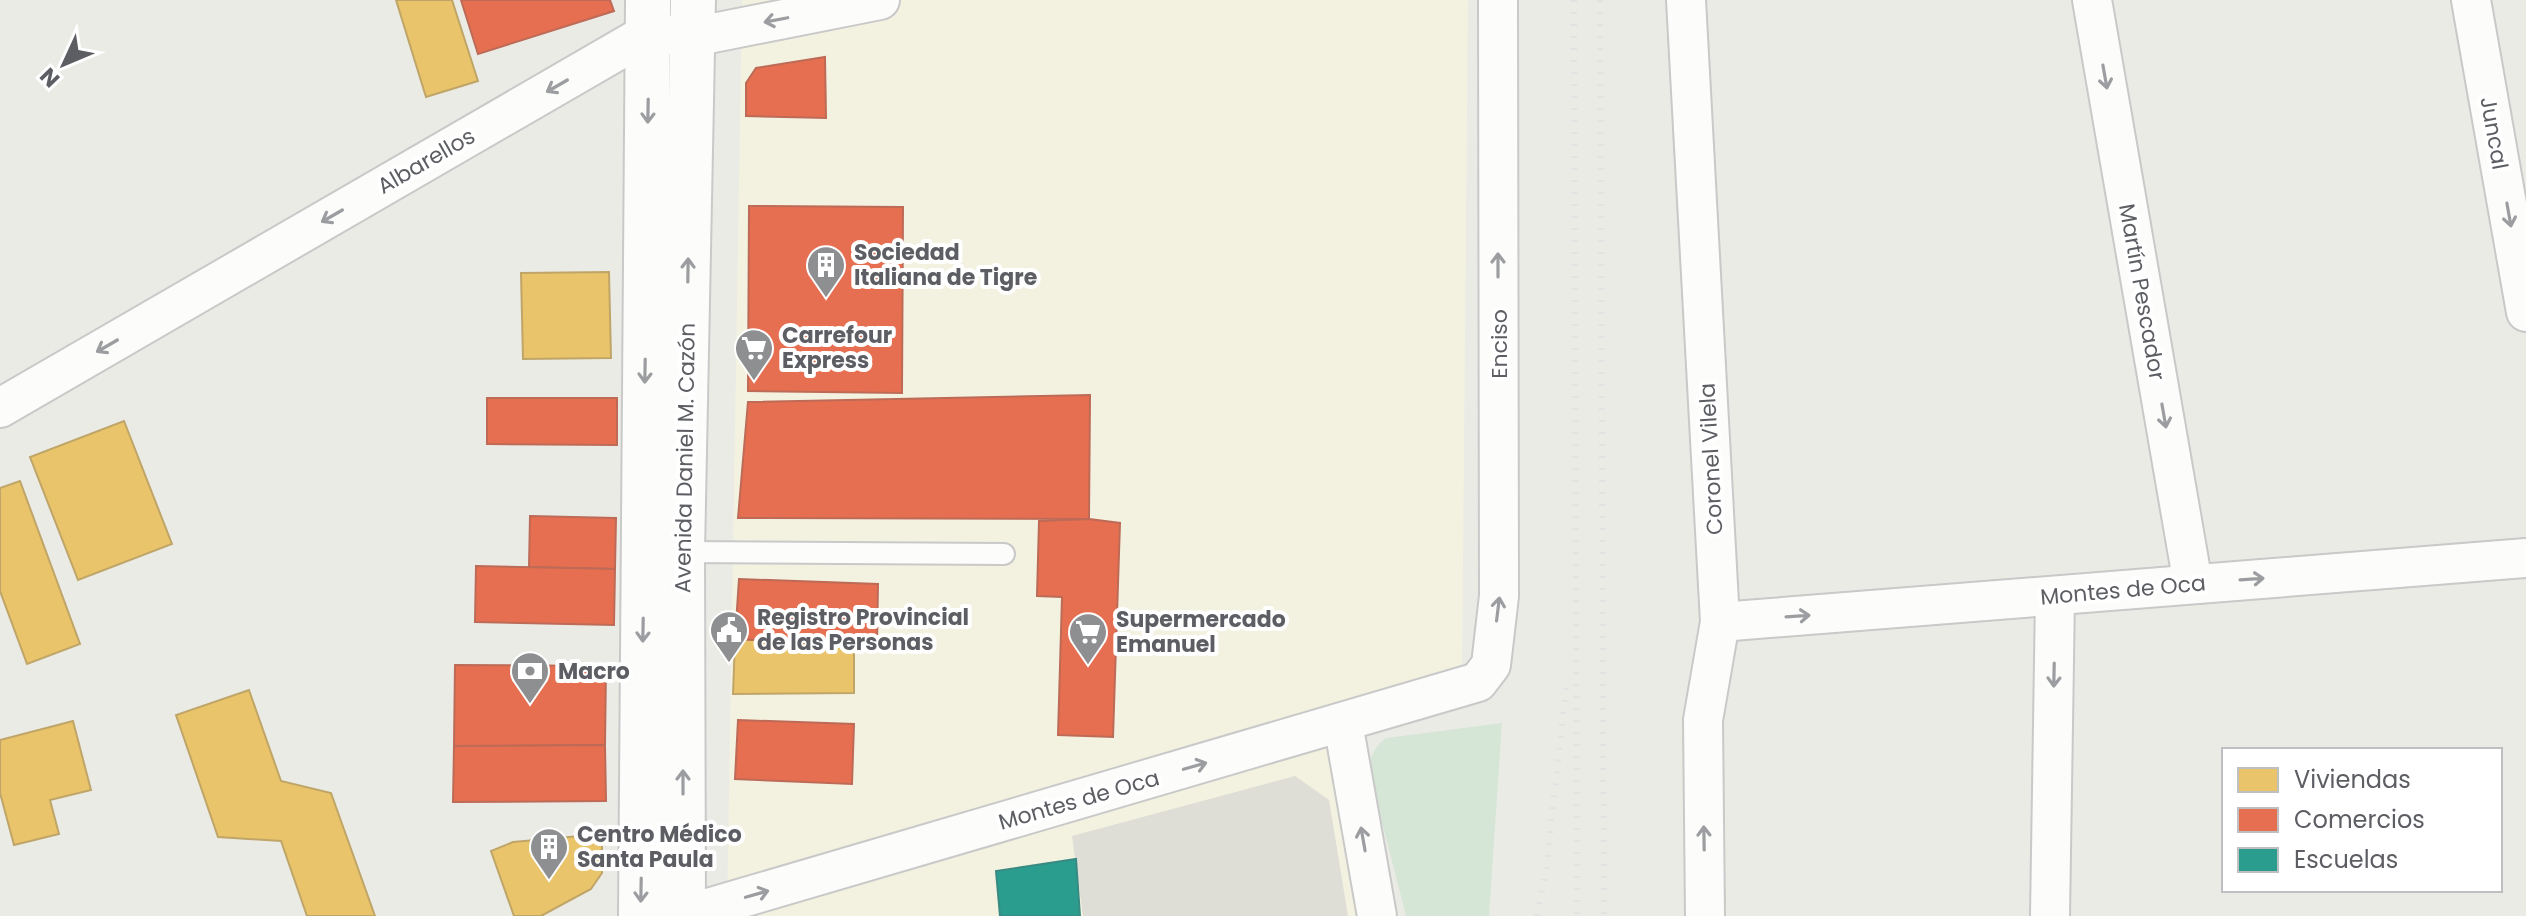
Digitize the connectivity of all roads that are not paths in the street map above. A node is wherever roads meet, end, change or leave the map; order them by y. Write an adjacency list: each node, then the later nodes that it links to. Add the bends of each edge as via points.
1 (880, 0): 7 (street, one-way to 7)
2 (1498, 0): 16 (street, Enciso, one-way to 2, via 1491,665 1499,596)
3 (1686, 0): 15 (street, Coronel Vilela)
4 (2092, 0): 13 (street, Martín Pescador, one-way to 13)
5 (2471, 0): 8 (street, Juncal, one-way to 8)
6 (648, 16): 7 (street); 9 (street, Albarellos, one-way to 9); 18 (main road, Avenida Daniel M. Cazón, one-way to 18)
7 (693, 18): 10 (main road, Avenida Daniel M. Cazón, one-way to 7)
8 (2526, 312)
9 (0, 408)
10 (682, 552): 11 (lane); 19 (main road, Avenida Daniel M. Cazón, one-way to 10)
11 (1004, 554)
12 (2526, 558): 13 (street, Montes de Oca, one-way to 12)
13 (2193, 584): 14 (street, Montes de Oca)
14 (2055, 597): 15 (street, Montes de Oca, one-way to 14); 22 (street, one-way to 22)
15 (1720, 622): 21 (street, Coronel Vilela, one-way to 15, via 1703,720)
16 (1478, 682): 17 (street, Montes de Oca)
17 (1343, 723): 19 (street, Montes de Oca, one-way to 17); 20 (street, one-way to 17)
18 (641, 916)
19 (682, 916)
20 (1377, 916)
21 (1705, 916)
22 (2050, 916)

